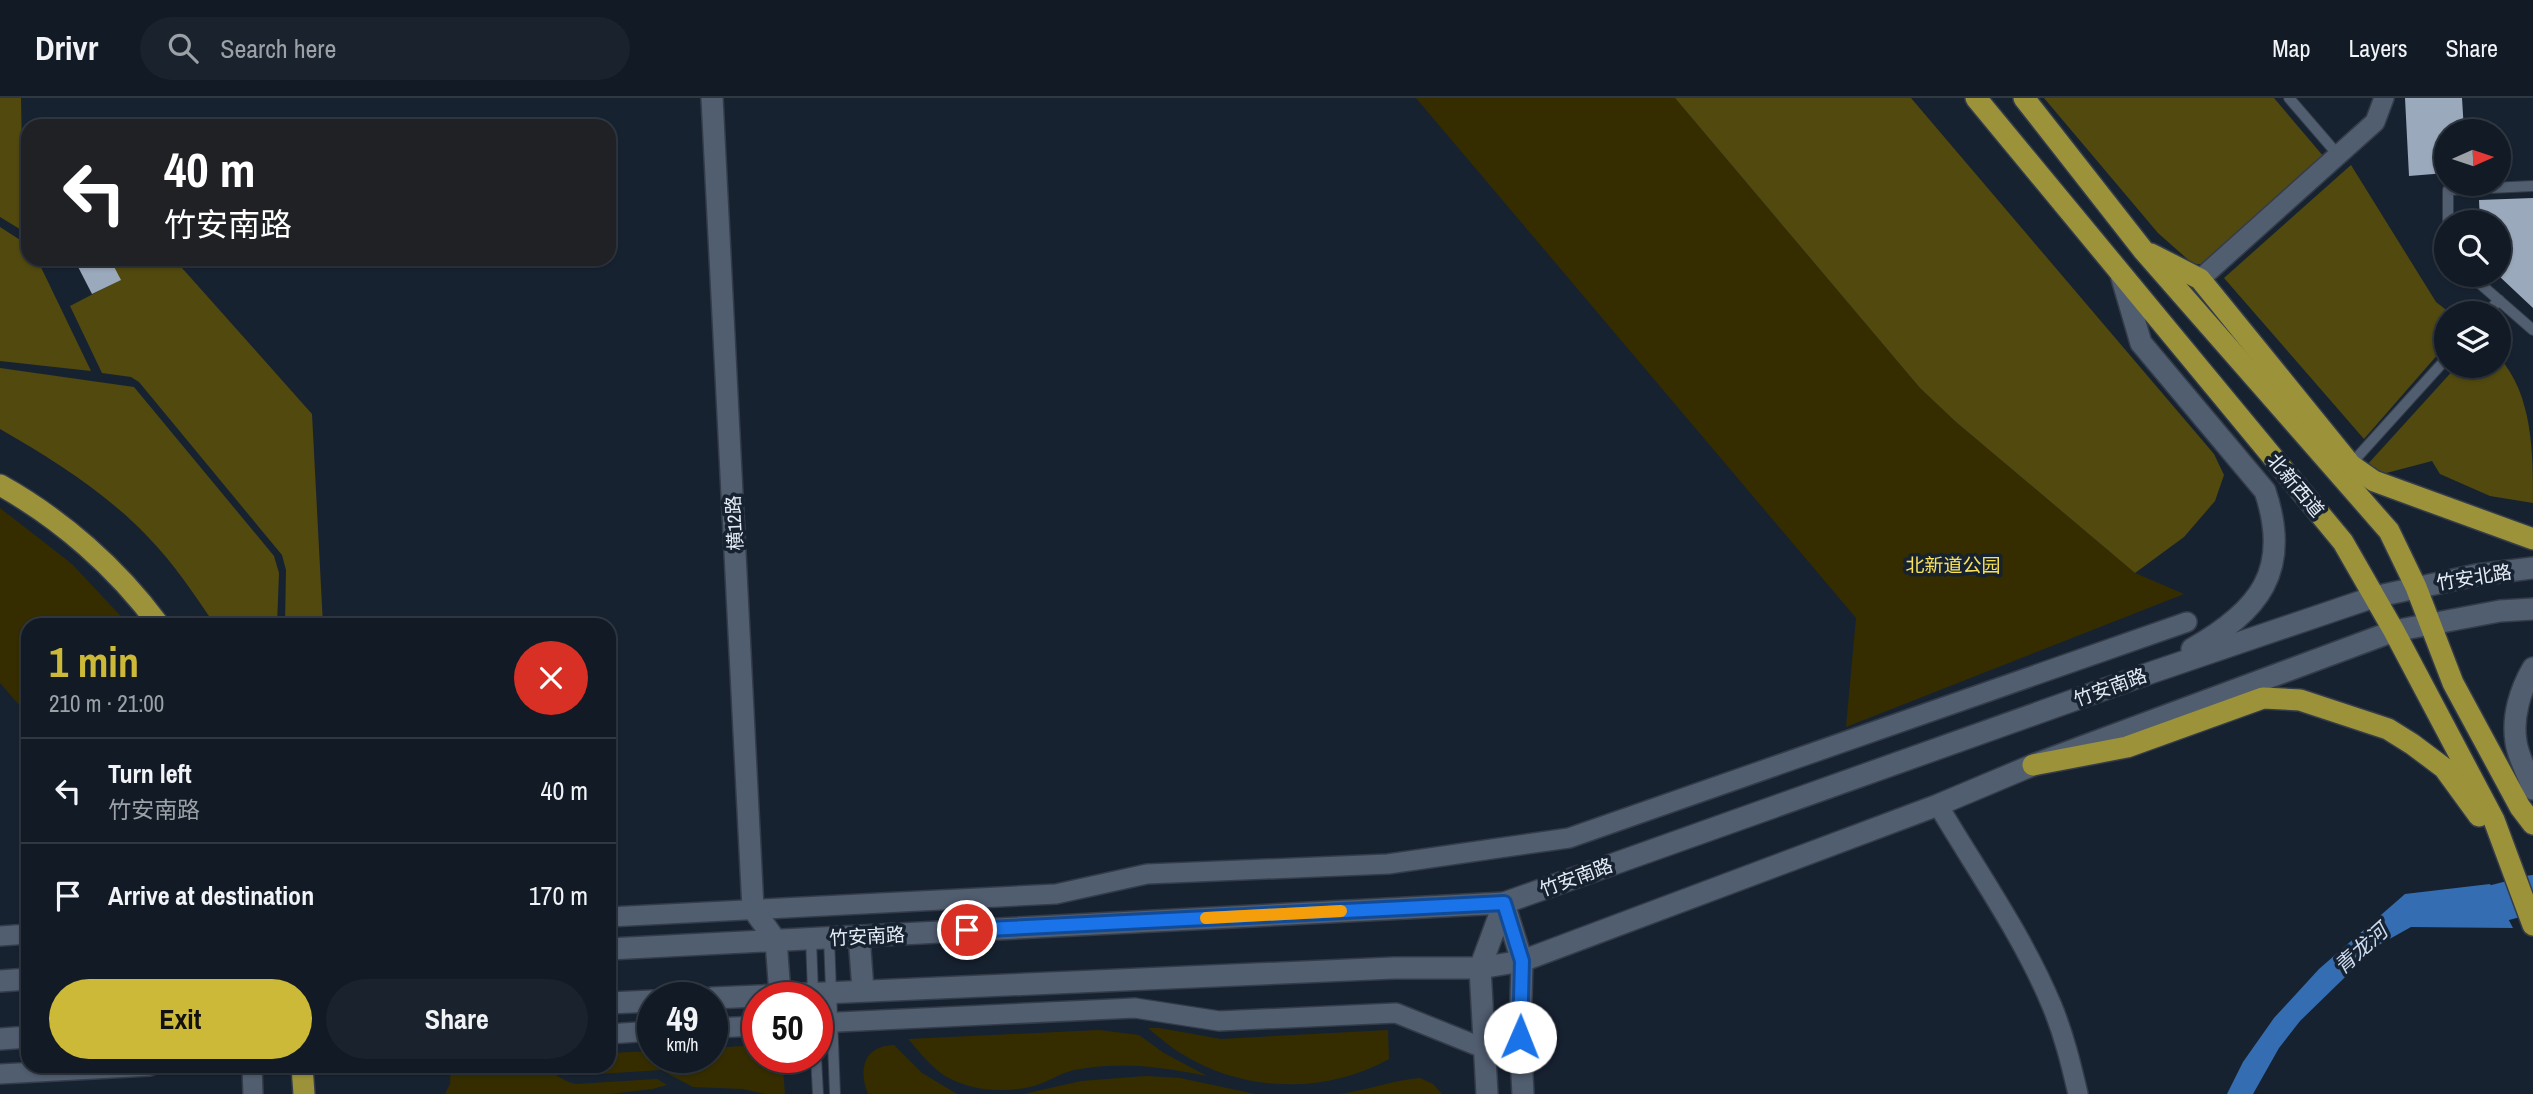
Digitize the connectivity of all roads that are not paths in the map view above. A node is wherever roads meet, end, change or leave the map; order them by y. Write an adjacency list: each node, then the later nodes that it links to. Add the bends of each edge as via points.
1 (712, 98): 35 (main road, 横12路)
2 (1976, 98): 10 (main road, 北新西道)
3 (2024, 98): 9 (main road, 北新西道)
4 (2289, 98): 6 (lane)
5 (2384, 98): 6 (street, via 2375,122)
6 (2339, 156): 11 (street)
7 (2533, 186): 8 (lane, via 2448,190)
8 (2448, 210)
9 (2143, 250): 11 (main road); 20 (main road, 北新西道, via 2389,531)
10 (2121, 275): 21 (main road, 北新西道, via 2343,542); 28 (main road, via 2141,343 2265,491 2276,537 2274,563 2250,607 2216,635)
11 (2200, 279): 16 (main road)
12 (2484, 287): 13 (lane)
13 (2499, 300): 14 (lane)
14 (2533, 330)
15 (2434, 372): 16 (lane)
16 (2351, 465): 18 (main road, via 2374,481)
17 (0, 485): 23 (main road, via 77,538 123,581)
18 (2533, 539)
19 (2533, 568): 20 (main road, 竹安北路)
20 (2416, 587): 21 (main road, 竹安南路); 25 (main road, 北新西道)
21 (2374, 597): 26 (main road, 北新西道); 28 (main road, 竹安南路)
22 (2533, 609): 25 (main road, 竹安北路)
23 (153, 618)
24 (2187, 622): 35 (street, via 1569,838 1388,864 1147,874 1056,894)
25 (2430, 624): 26 (main road); 32 (main road, 北新西道, via 2453,683)
26 (2393, 631): 29 (main road); 33 (main road, 北新西道, via 2494,820)
27 (2533, 668): 30 (main road, via 2515,720 2516,744)
28 (2150, 673): 34 (main road, 竹安南路)
29 (2033, 765): 31 (main road); 33 (main road, via 2127,747 2263,698 2300,700 2388,729 2412,744 2444,768)
30 (2533, 789)
31 (1938, 805): 44 (main road); 73 (street, via 2031,961 2069,1052)
32 (2533, 824)
33 (2503, 849): 37 (main road, 北新西道)
34 (1504, 903): 40 (main road, 竹安南路); 44 (main road); 45 (main road)
35 (753, 909): 36 (street); 42 (main road)
36 (616, 917)
37 (2533, 925)
38 (21, 934): 39 (street)
39 (0, 936)
40 (859, 936): 41 (main road, 竹安南路); 51 (main road)
41 (820, 938): 42 (main road, 竹安南路); 49 (lane); 50 (lane)
42 (776, 941): 43 (main road, 竹安南路); 48 (main road)
43 (616, 949)
44 (1522, 961): 45 (main road); 72 (main road)
45 (1480, 968): 51 (main road); 60 (main road)
46 (21, 980): 47 (main road)
47 (0, 981)
48 (779, 982)
49 (819, 982)
50 (819, 982)
51 (863, 990): 52 (main road)
52 (833, 993)
53 (637, 1002): 54 (main road)
54 (616, 1003)
55 (833, 1022): 60 (street, via 1135,1008 1219,1021 1396,1013)
56 (637, 1032): 57 (street)
57 (616, 1034)
58 (21, 1038): 59 (main road)
59 (0, 1039)
60 (1483, 1048): 71 (main road)
61 (21, 1073): 66 (street)
62 (252, 1073): 67 (street)
63 (302, 1073): 68 (main road)
64 (817, 1073): 69 (lane)
65 (832, 1073): 70 (lane)
66 (0, 1074)
67 (253, 1094)
68 (304, 1094)
69 (818, 1094)
70 (835, 1094)
71 (1487, 1094)
72 (1523, 1094)
73 (2078, 1094)

